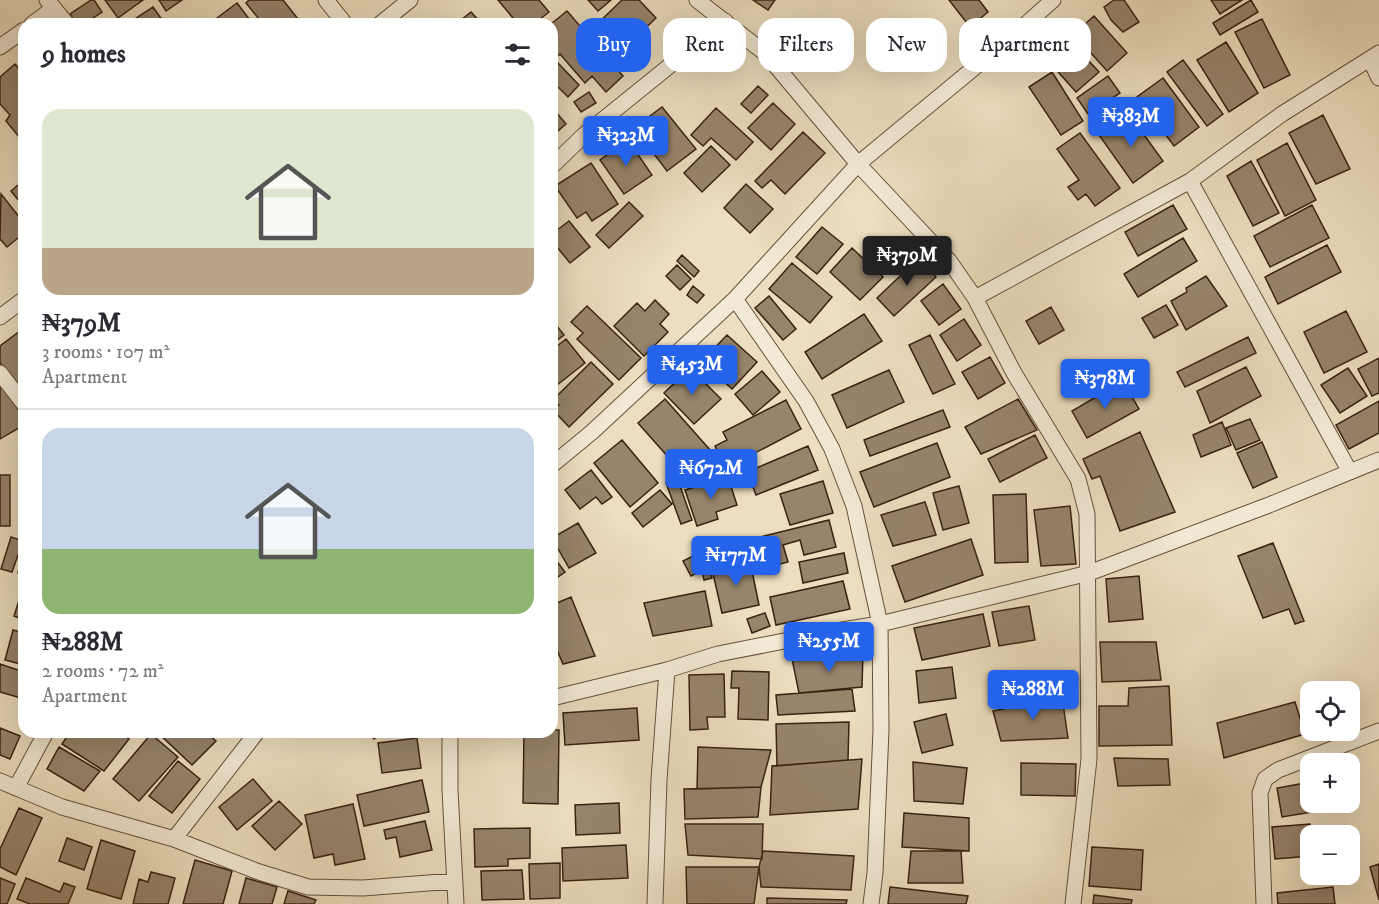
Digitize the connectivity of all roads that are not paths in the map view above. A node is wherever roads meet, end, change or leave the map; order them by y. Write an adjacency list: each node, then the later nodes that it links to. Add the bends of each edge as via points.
1 (326, 0): 8 (street)
2 (410, 0): 9 (street)
3 (697, 0): 10 (street)
4 (1053, 0): 18 (street)
5 (50, 4): 6 (street); 7 (street)
6 (37, 18)
7 (62, 18)
8 (340, 18)
9 (388, 18)
10 (721, 18)
11 (18, 34): 13 (street)
12 (746, 38): 18 (street, via 765,53)
13 (0, 47)
14 (1374, 56): 16 (street); 19 (street, via 1282,114)
15 (663, 71): 17 (street)
16 (1379, 78)
17 (558, 160)
18 (858, 164): 20 (street, via 950,262); 21 (street)
19 (1190, 181): 20 (street); 28 (street)
20 (975, 298): 29 (street, via 1014,374 1078,479 1087,513)
21 (735, 299): 26 (street); 30 (street, via 806,401 832,449 854,506)
22 (18, 304): 23 (street)
23 (0, 317)
24 (0, 373): 25 (street)
25 (18, 396)
26 (558, 460)
27 (1379, 460): 28 (street)
28 (1350, 472): 29 (street)
29 (1089, 573): 30 (street); 44 (street, via 1089,759)
30 (880, 624): 31 (street, via 718,654); 43 (street, via 881,730)
31 (667, 670): 32 (street); 42 (street)
32 (558, 697)
33 (1379, 731): 45 (street, via 1265,778 1260,793)
34 (43, 738): 38 (street)
35 (252, 738): 39 (street)
36 (450, 738): 40 (street)
37 (0, 781): 38 (street)
38 (16, 788): 39 (street, via 62,807)
39 (174, 839): 40 (street, via 259,872 308,886 363,888)
40 (454, 881): 41 (street)
41 (456, 904)
42 (655, 904)
43 (871, 904)
44 (1073, 904)
45 (1264, 904)

